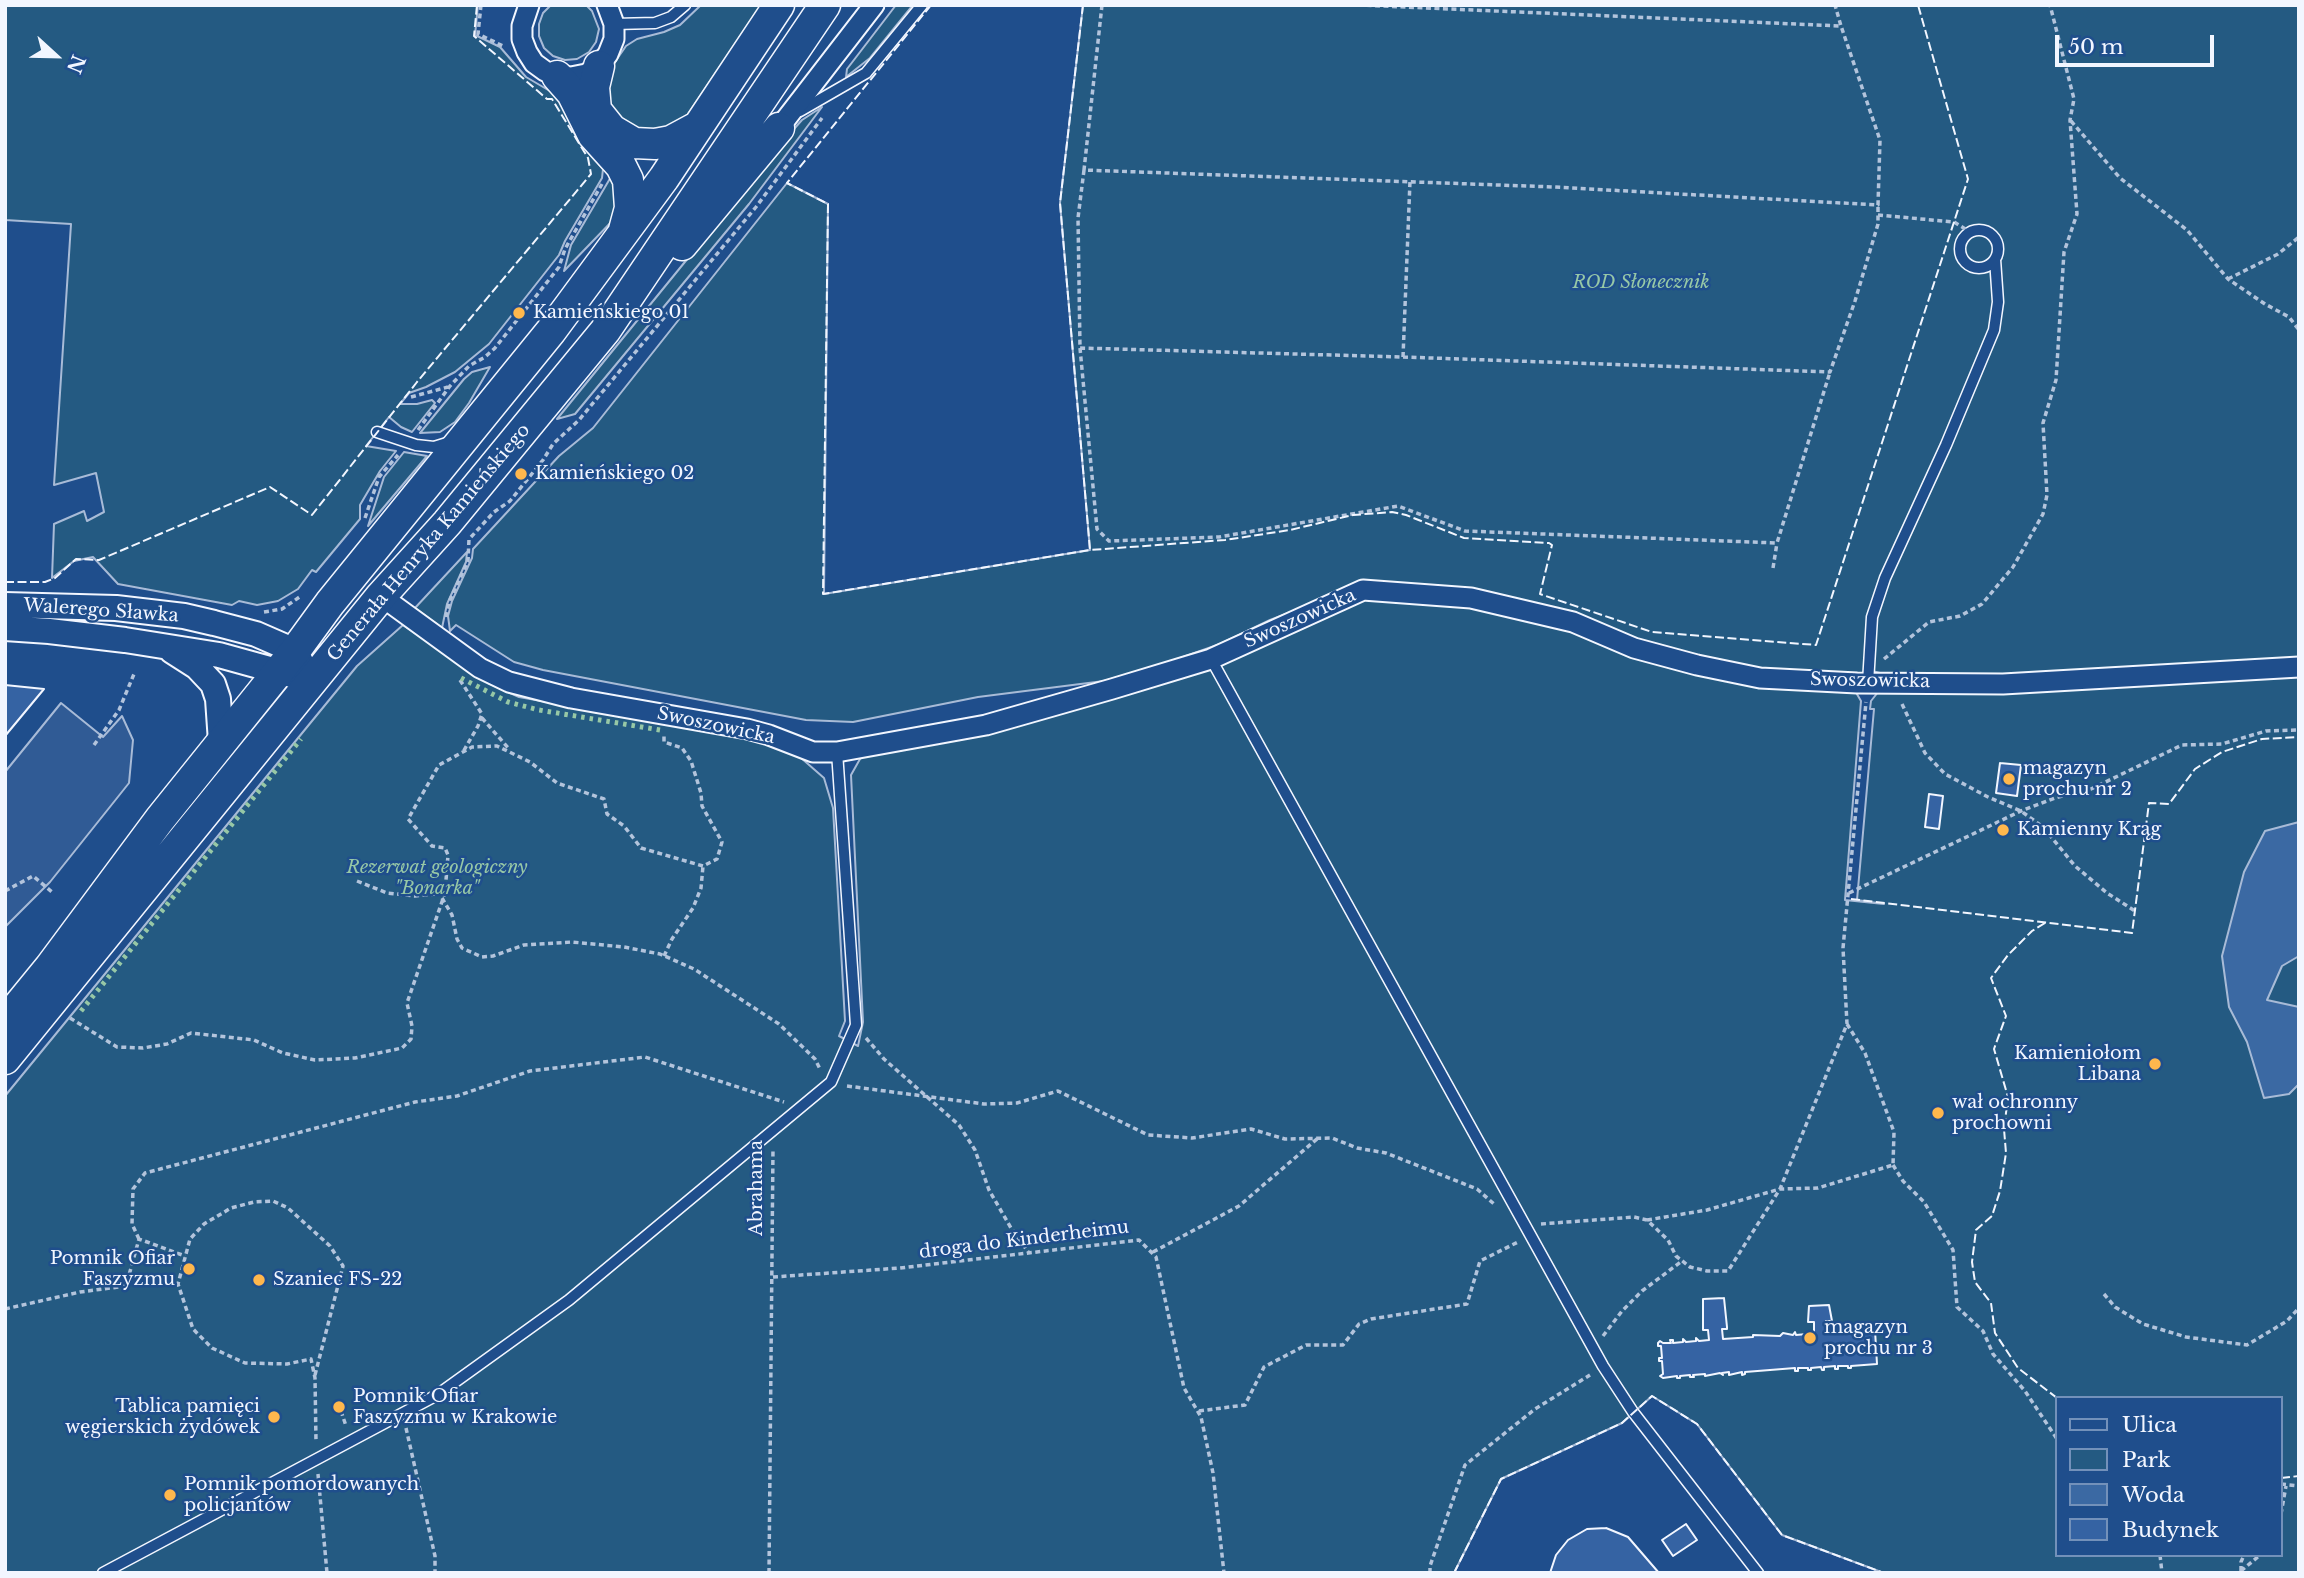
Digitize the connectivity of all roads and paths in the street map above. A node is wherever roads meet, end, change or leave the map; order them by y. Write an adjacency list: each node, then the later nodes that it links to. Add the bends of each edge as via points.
1 (481, 5): 15 (path, via 478,34)
2 (529, 5): 17 (street, via 522,26 527,52 534,63)
3 (607, 5): 13 (street)
4 (685, 5): 13 (lane, via 655,23)
5 (779, 5): 20 (main road, Generała Henryka Kamieńskiego)
6 (825, 5): 33 (main road, Generała Henryka Kamieńskiego)
7 (874, 5): 21 (street)
8 (922, 5): 21 (lane, via 866,74 806,106)
9 (1101, 5): 22 (path)
10 (1358, 5): 14 (path)
11 (1835, 5): 14 (path)
12 (2050, 5): 19 (path, via 2074,99)
13 (614, 24): 16 (street, via 614,39)
14 (1841, 26): 25 (path, via 1880,140)
15 (506, 48)
16 (599, 66): 17 (street, via 586,74); 20 (main road, via 594,87 596,110 612,130 634,143 671,141)
17 (557, 76): 28 (main road, via 572,93 593,135 628,180 630,208)
18 (827, 110): 42 (path, via 747,217 579,420 552,444 510,501)
19 (2070, 120): 31 (path, via 2120,178 2187,230); 61 (path, via 2077,214 2064,252 2056,380 2043,423 2047,495 2043,514 2013,567 1982,604 1961,616 1929,622 1874,666)
20 (700, 125): 28 (main road, Generała Henryka Kamieńskiego)
21 (779, 128): 33 (main road)
22 (1084, 170): 24 (path); 34 (path, via 1078,218)
23 (606, 177): 37 (path, via 559,267 495,348)
24 (1410, 181): 25 (path); 35 (path)
25 (1878, 205): 26 (path)
26 (1878, 215): 27 (path, via 1954,222); 36 (path)
27 (1970, 232): 30 (lane, via 1982,230 1993,236 1998,247); 30 (lane, via 1960,248 1963,259 1979,268)
28 (624, 234): 40 (main road, Generała Henryka Kamieńskiego)
29 (2299, 237): 31 (path, via 2278,254)
30 (1995, 259): 61 (lane, via 1998,302 1994,331 1885,578 1872,617)
31 (2228, 279): 32 (path, via 2289,317)
32 (2299, 330)
33 (605, 331): 48 (main road, Generała Henryka Kamieńskiego, via 456,513)
34 (1080, 348): 35 (path); 45 (path, via 1097,529 1109,541 1219,537 1398,506 1465,531)
35 (1403, 357): 36 (path)
36 (1830, 372): 45 (path)
37 (450, 386): 38 (path); 41 (path)
38 (411, 397)
39 (377, 432): 41 (lane)
40 (464, 438): 41 (lane, via 434,447); 56 (main road, Generała Henryka Kamieńskiego)
41 (409, 443): 43 (path, via 379,477)
42 (494, 512)
43 (363, 524)
44 (469, 540): 51 (path, via 468,561 449,603)
45 (1777, 542): 46 (path)
46 (1773, 568)
47 (309, 588): 50 (path, via 282,608)
48 (381, 596): 54 (street, Swoszowicka); 59 (main road, Generała Henryka Kamieńskiego)
49 (5, 605): 56 (street, Walerego Sławka, via 117,608 184,616 256,634)
50 (256, 612)
51 (445, 625)
52 (5, 628): 53 (street, Walerego Sławka)
53 (162, 646): 56 (street, Walerego Sławka); 65 (street, Walerego Sławka, via 185,658 213,684)
54 (465, 657): 62 (street, Swoszowicka, via 509,682 534,690); 63 (path, via 460,680)
55 (1210, 659): 61 (street, Swoszowicka, via 1363,590 1471,598 1573,622 1634,649 1760,678); 68 (street, Swoszowicka, via 986,725); 92 (lane)
56 (287, 661): 59 (street); 65 (main road, Generała Henryka Kamieńskiego)
57 (2299, 667): 60 (street, Swoszowicka, via 2003,684)
58 (134, 674): 66 (path, via 119,710)
59 (312, 682): 84 (main road, Generała Henryka Kamieńskiego)
60 (1894, 682): 61 (street, Swoszowicka); 70 (path, via 1925,753 1945,774)
61 (1868, 683): 76 (path)
62 (665, 714): 68 (street, Swoszowicka, via 769,734 813,752); 71 (path, via 664,742 682,748 691,761 702,806 722,842 717,859)
63 (482, 718): 67 (path); 69 (path)
64 (2299, 730): 70 (path, via 2182,746 2091,789)
65 (221, 742): 81 (main road, Generała Henryka Kamieńskiego)
66 (94, 745)
67 (463, 752): 69 (path, via 497,746); 75 (path, via 439,765 408,819 432,846 445,848)
68 (836, 752): 83 (lane, Abrahama)
69 (513, 753): 71 (path, via 558,783 604,799 607,814 624,826 641,848)
70 (2021, 811): 76 (path); 78 (path, via 2043,827 2075,866)
71 (703, 866): 79 (path, via 693,908)
72 (357, 881): 75 (path, via 387,893)
73 (5, 891): 74 (path, via 33,876)
74 (52, 892)
75 (445, 893): 77 (path)
76 (1849, 893): 82 (path, via 1843,948)
77 (442, 898): 79 (path, via 462,947 482,957 524,945 572,942); 80 (path, via 407,1003 411,1040 402,1048 355,1058 315,1059 283,1053 254,1040 191,1033 167,1044 117,1047)
78 (2135, 911)
79 (664, 956): 85 (path, via 694,969 779,1024 815,1059)
80 (64, 1014)
81 (5, 1022)
82 (1847, 1024): 90 (path, via 1866,1053 1894,1132); 91 (path)
83 (856, 1026): 85 (lane, Abrahama); 86 (path)
84 (5, 1059)
85 (828, 1084): 86 (path); 87 (lane, Abrahama)
86 (926, 1097): 89 (path, via 1017,1103 1058,1091 1148,1135 1192,1138 1251,1129 1285,1139); 97 (path, via 960,1125 975,1150 989,1190)
87 (800, 1108): 88 (lane, Abrahama); 96 (path, via 645,1057 530,1071 457,1096 415,1102 145,1173 133,1189 132,1224)
88 (772, 1132): 101 (path, Abrahama); 110 (lane, via 569,1300 437,1395)
89 (1320, 1137): 92 (path, via 1386,1153 1477,1189 1497,1207); 98 (path, via 1239,1206)
90 (1893, 1165): 91 (path, via 1818,1188); 112 (path, via 1924,1202 1953,1250 1957,1307 1983,1331 1993,1354)
91 (1780, 1189): 93 (path, via 1707,1210); 100 (path, via 1728,1271 1707,1271)
92 (1516, 1208): 94 (lane)
93 (1647, 1220): 94 (path, via 1634,1217); 100 (path)
94 (1525, 1225): 95 (lane)
95 (1529, 1236): 105 (lane); 109 (path, via 1480,1261 1467,1304 1371,1319 1359,1324 1343,1345 1306,1345 1264,1367 1245,1405)
96 (139, 1239): 99 (path); 104 (path, via 126,1286)
97 (1029, 1252): 98 (path, droga do Kinderheimu, via 1139,1240); 101 (path, droga do Kinderheimu)
98 (1153, 1252): 109 (path, via 1184,1388)
99 (185, 1256): 107 (path, via 178,1284 193,1329 212,1348 245,1363 287,1364 311,1359); 107 (path, via 190,1239 204,1224 231,1208 273,1200 330,1246 343,1266)
100 (1682, 1261): 105 (path, via 1629,1304)
101 (774, 1277): 121 (path, Abrahama)
102 (2104, 1294): 103 (path, via 2115,1307 2143,1324 2186,1337 2246,1345 2287,1321)
103 (2299, 1308)
104 (5, 1309)
105 (1594, 1349): 106 (lane)
106 (1603, 1366): 123 (path, via 1535,1409 1465,1465); 124 (lane, via 1633,1412)
107 (315, 1375): 113 (path)
108 (341, 1411): 111 (path)
109 (1198, 1411): 122 (path, via 1213,1473)
110 (403, 1412): 113 (lane); 120 (path)
111 (344, 1420)
112 (2056, 1438)
113 (316, 1458): 118 (lane); 119 (path)
114 (2284, 1485): 115 (path)
115 (2299, 1486)
116 (2258, 1557): 117 (path)
117 (2241, 1572)
118 (103, 1573)
119 (327, 1573)
120 (435, 1573)
121 (769, 1573)
122 (1224, 1573)
123 (1430, 1573)
124 (1758, 1573)

